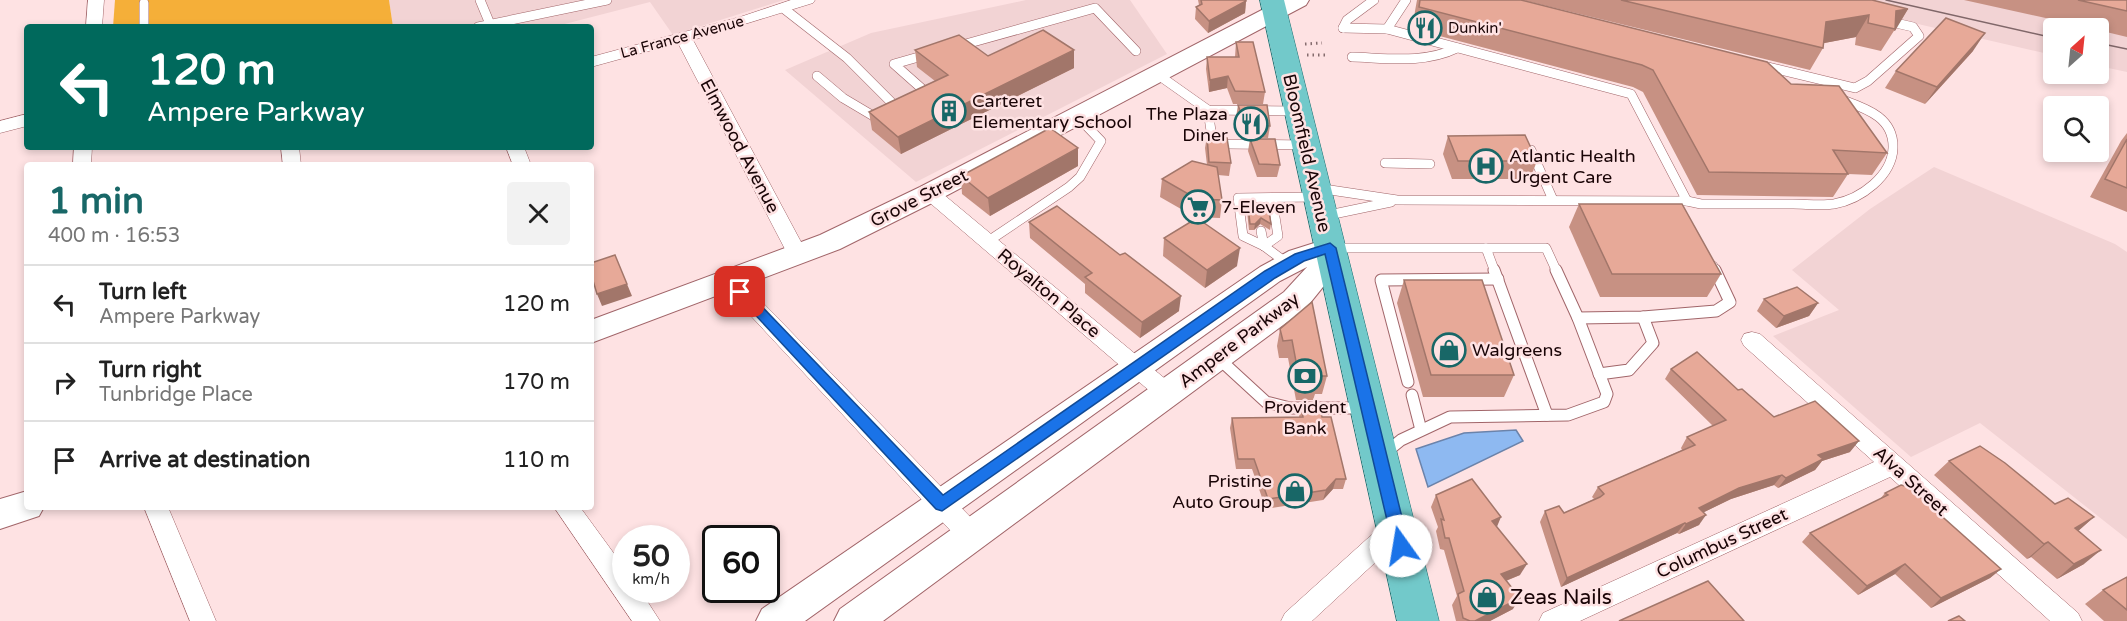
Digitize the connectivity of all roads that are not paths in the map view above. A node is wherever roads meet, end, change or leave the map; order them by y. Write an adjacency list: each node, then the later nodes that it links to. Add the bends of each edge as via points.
1 (96, 0): 11 (street)
2 (480, 0): 13 (lane)
3 (607, 0): 13 (lane)
4 (807, 0): 9 (street, La France Avenue)
5 (1374, 0): 14 (lane, via 1347,20 1343,28)
6 (1406, 0): 14 (lane)
7 (144, 3): 12 (lane)
8 (1281, 4): 23 (street, Grove Street); 30 (main road, Bloomfield Avenue)
9 (783, 8): 15 (street, La France Avenue); 28 (lane, via 847,58)
10 (1878, 19): 22 (lane, via 1913,27 1919,36 1855,88)
11 (94, 24)
12 (144, 24)
13 (490, 24)
14 (1387, 29): 16 (lane)
15 (683, 38): 21 (street, La France Avenue); 51 (street, Elmwood Avenue)
16 (1457, 48): 20 (lane, via 1432,57); 44 (lane, via 1631,94)
17 (948, 49): 18 (lane, via 1095,9)
18 (1136, 51)
19 (937, 52): 26 (lane, via 894,64 929,95)
20 (1352, 57)
21 (594, 61)
22 (1750, 62)
23 (1157, 74): 29 (lane); 31 (street, Grove Street)
24 (818, 76): 28 (lane, via 843,98 875,117)
25 (1829, 96): 44 (lane, via 1879,117 1893,135 1893,157 1881,178 1834,204)
26 (919, 100)
27 (909, 104): 28 (lane)
28 (898, 109)
29 (1208, 110): 30 (lane); 35 (lane, via 1212,138 1219,142)
30 (1298, 111): 35 (main road, Bloomfield Avenue)
31 (1077, 116): 38 (street, Grove Street); 47 (lane, via 1101,141 1080,177)
32 (24, 121): 33 (street)
33 (0, 127)
34 (1526, 138): 42 (lane)
35 (1306, 145): 41 (main road, Bloomfield Avenue)
36 (1385, 163): 37 (lane)
37 (1430, 164)
38 (930, 194): 47 (street, Royalton Place); 51 (street, Grove Street)
39 (1255, 198): 40 (lane); 45 (lane); 48 (lane, via 1238,198 1244,236)
40 (1272, 198): 41 (lane); 48 (lane, via 1278,236)
41 (1319, 200): 43 (lane); 43 (lane); 49 (main road, Bloomfield Avenue)
42 (1553, 200): 43 (lane); 44 (lane)
43 (1397, 201)
44 (1687, 201)
45 (1257, 211)
46 (1262, 231): 48 (lane)
47 (987, 242): 61 (street, Royalton Place)
48 (1264, 246): 53 (lane)
49 (1330, 248): 50 (lane); 53 (street, Ampere Parkway); 60 (street, Ampere Parkway, via 1317,275 1295,300); 66 (main road, Bloomfield Avenue)
50 (1486, 248): 54 (lane); 57 (lane, via 1546,248)
51 (798, 255): 55 (street, Grove Street)
52 (1710, 261): 56 (lane, via 1730,302 1716,311)
53 (1288, 264): 61 (street, Ampere Parkway)
54 (1498, 279): 63 (lane, via 1381,280); 67 (lane)
55 (730, 281): 58 (street, Grove Street); 71 (street)
56 (1643, 317): 57 (lane); 62 (lane, via 1653,343 1629,370)
57 (1578, 318): 62 (lane)
58 (594, 331)
59 (1752, 340): 70 (street, Alva Street)
60 (1217, 357): 64 (street, Ampere Parkway); 66 (lane, via 1266,402 1290,408)
61 (1137, 368): 64 (street, Royalton Place); 71 (street, Ampere Parkway)
62 (1599, 374): 67 (lane, via 1607,394 1604,402 1568,415)
63 (1408, 382)
64 (1167, 393): 77 (street, Ampere Parkway)
65 (1412, 395): 68 (lane)
66 (1368, 407): 69 (main road, Bloomfield Avenue)
67 (1547, 415): 68 (lane, via 1450,417)
68 (1421, 430): 69 (lane)
69 (1380, 457): 76 (main road, Bloomfield Avenue)
70 (1892, 465): 84 (street, Columbus Street); 85 (street, Alva Street)
71 (942, 504): 77 (street); 81 (street, Ampere Parkway)
72 (24, 507): 75 (street)
73 (157, 510): 79 (street)
74 (568, 510): 80 (street)
75 (0, 514)
76 (1397, 527): 78 (street); 83 (main road, Bloomfield Avenue)
77 (971, 535): 82 (street, Ampere Parkway)
78 (1296, 620)
79 (203, 621)
80 (647, 621)
81 (775, 621)
82 (853, 621)
83 (1418, 621)
84 (1552, 621)
85 (2069, 621)

